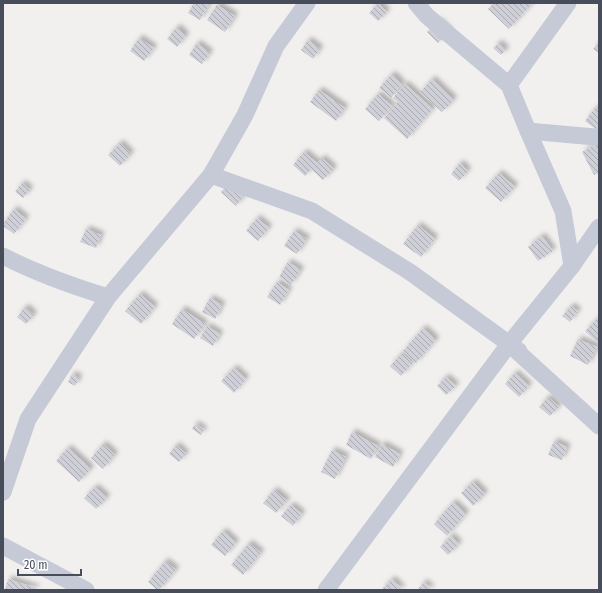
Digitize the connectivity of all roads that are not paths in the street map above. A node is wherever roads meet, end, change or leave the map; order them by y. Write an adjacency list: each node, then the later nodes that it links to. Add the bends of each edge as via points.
1 (308, 3): 7 (street, via 276,46 244,115)
2 (416, 3): 4 (street)
3 (568, 3): 4 (street)
4 (509, 85): 5 (street)
5 (528, 131): 6 (street); 10 (street, via 563,211)
6 (599, 136)
7 (211, 175): 11 (street); 12 (street, via 312,211 410,272)
8 (599, 227): 10 (street)
9 (3, 256): 11 (street, via 78,288)
10 (572, 266): 12 (street)
11 (108, 297): 15 (street, via 28,419)
12 (509, 344): 13 (street); 14 (street); 18 (street)
13 (599, 411)
14 (599, 426)
15 (3, 492)
16 (3, 546): 17 (street)
17 (86, 590)
18 (326, 590)

